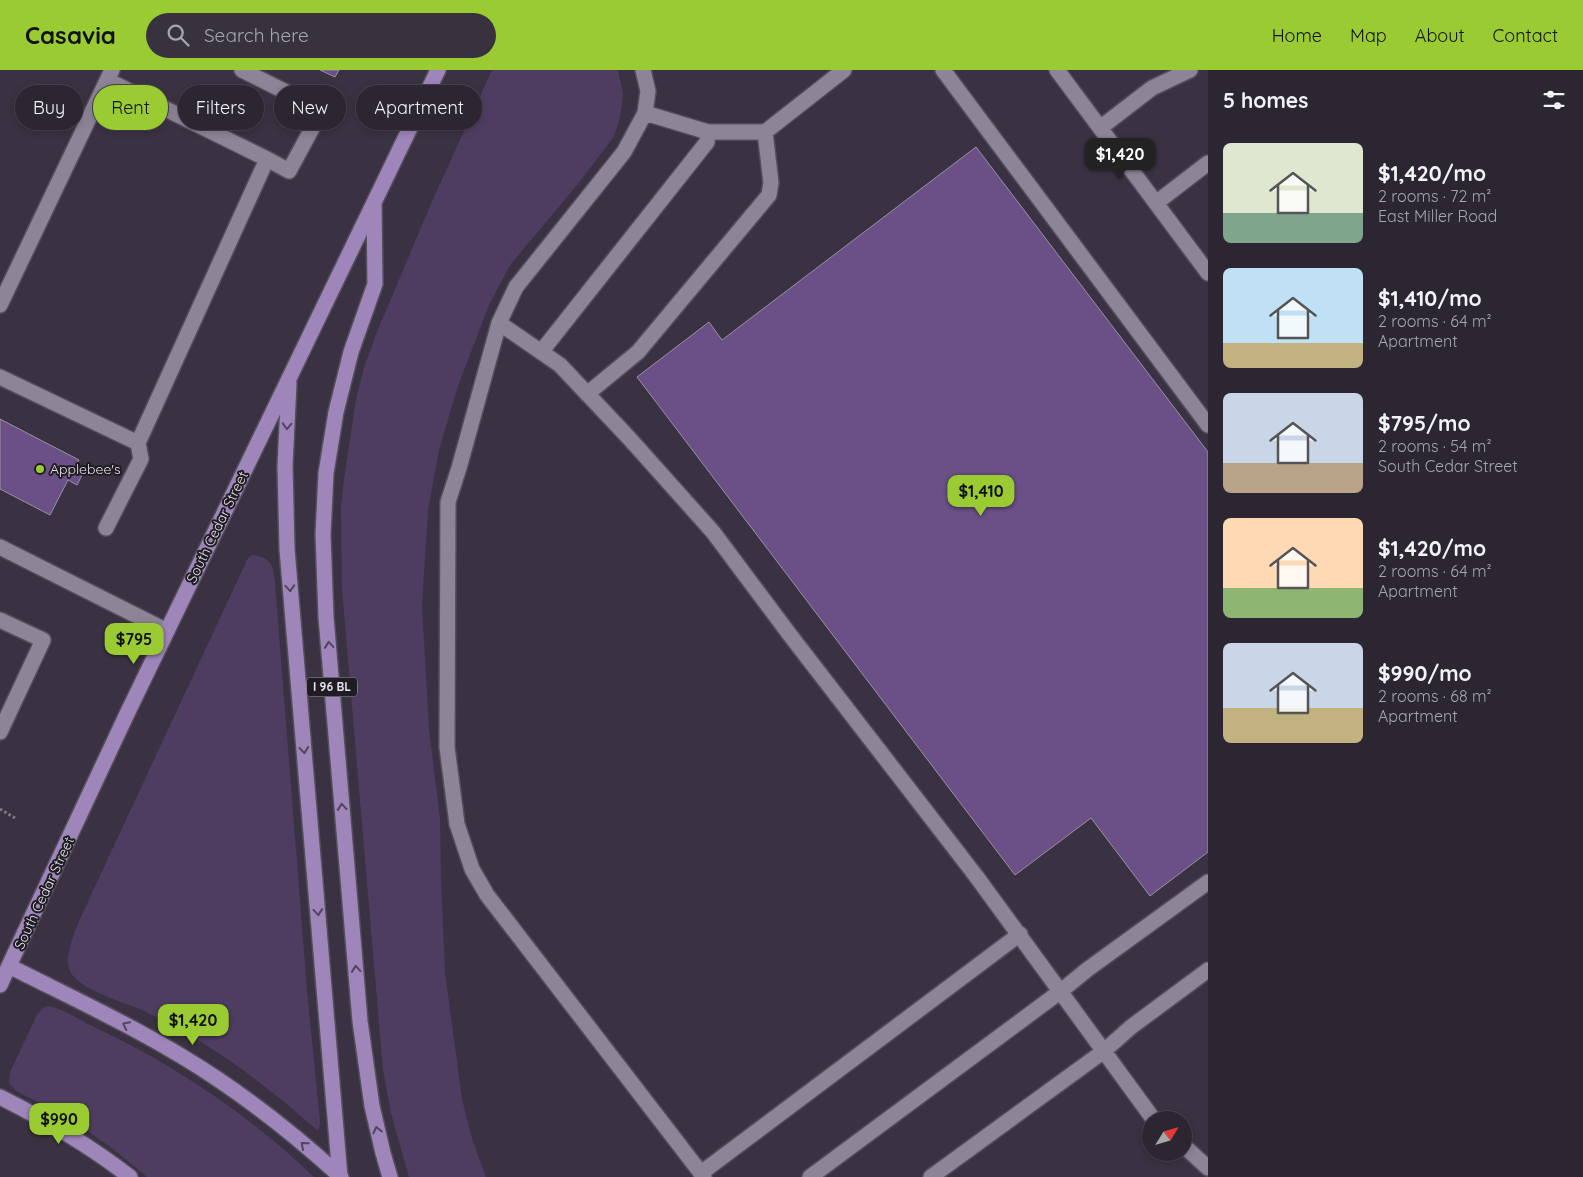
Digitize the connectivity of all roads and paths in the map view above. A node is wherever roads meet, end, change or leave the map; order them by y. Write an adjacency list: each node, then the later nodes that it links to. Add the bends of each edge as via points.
1 (242, 70): 13 (street, via 310,104 315,123 289,171)
2 (438, 70): 15 (main road, South Cedar Street / I 96 BL)
3 (643, 70): 9 (street, via 648,91)
4 (844, 70): 12 (street)
5 (943, 70): 24 (street)
6 (1057, 70): 10 (street)
7 (1190, 70): 10 (street, via 1152,88)
8 (110, 75): 13 (street); 18 (street)
9 (645, 113): 11 (street); 19 (street, via 624,152 516,288)
10 (1100, 128): 16 (street)
11 (708, 132): 12 (street); 20 (street, via 706,142)
12 (765, 132): 23 (street, via 772,183 769,195 638,352)
13 (267, 159): 25 (street)
14 (1208, 163): 16 (street)
15 (374, 199): 22 (main road, South Cedar Street / I 96 BL); 47 (main road, I 96 BL, one-way to 15, via 372,1106 360,1021 326,617 323,535 326,473 336,412 351,352 375,284)
16 (1156, 204): 17 (street)
17 (1208, 273)
18 (0, 305)
19 (499, 323): 20 (street); 44 (street, via 448,502 447,747 457,824 472,869 487,895)
20 (541, 352): 23 (street, via 560,365)
21 (0, 377): 25 (street)
22 (289, 377): 29 (main road, South Cedar Street); 46 (main road, I 96 BL, one-way to 46, via 285,466 287,549)
23 (587, 394): 34 (street, via 713,532)
24 (1208, 424)
25 (138, 443): 26 (street, via 141,459)
26 (106, 528)
27 (0, 547): 29 (street)
28 (0, 620): 30 (street, via 43,640)
29 (167, 631): 35 (main road, South Cedar Street)
30 (0, 732)
31 (0, 809): 32 (path)
32 (15, 818)
33 (1208, 882): 38 (street)
34 (1020, 934): 38 (street); 44 (street)
35 (5, 964): 37 (main road, South Cedar Street); 46 (main road, one-way to 35, via 283,1126 219,1080 144,1034)
36 (1208, 970): 39 (street)
37 (0, 985)
38 (1061, 991): 39 (street); 48 (street)
39 (1104, 1051): 41 (street); 49 (street)
40 (0, 1097): 45 (main road, via 67,1132)
41 (1147, 1111)
42 (1192, 1154): 43 (street)
43 (1208, 1170): 50 (street)
44 (703, 1175)
45 (130, 1177)
46 (341, 1177)
47 (390, 1177)
48 (810, 1177)
49 (931, 1177)
50 (1200, 1177)

